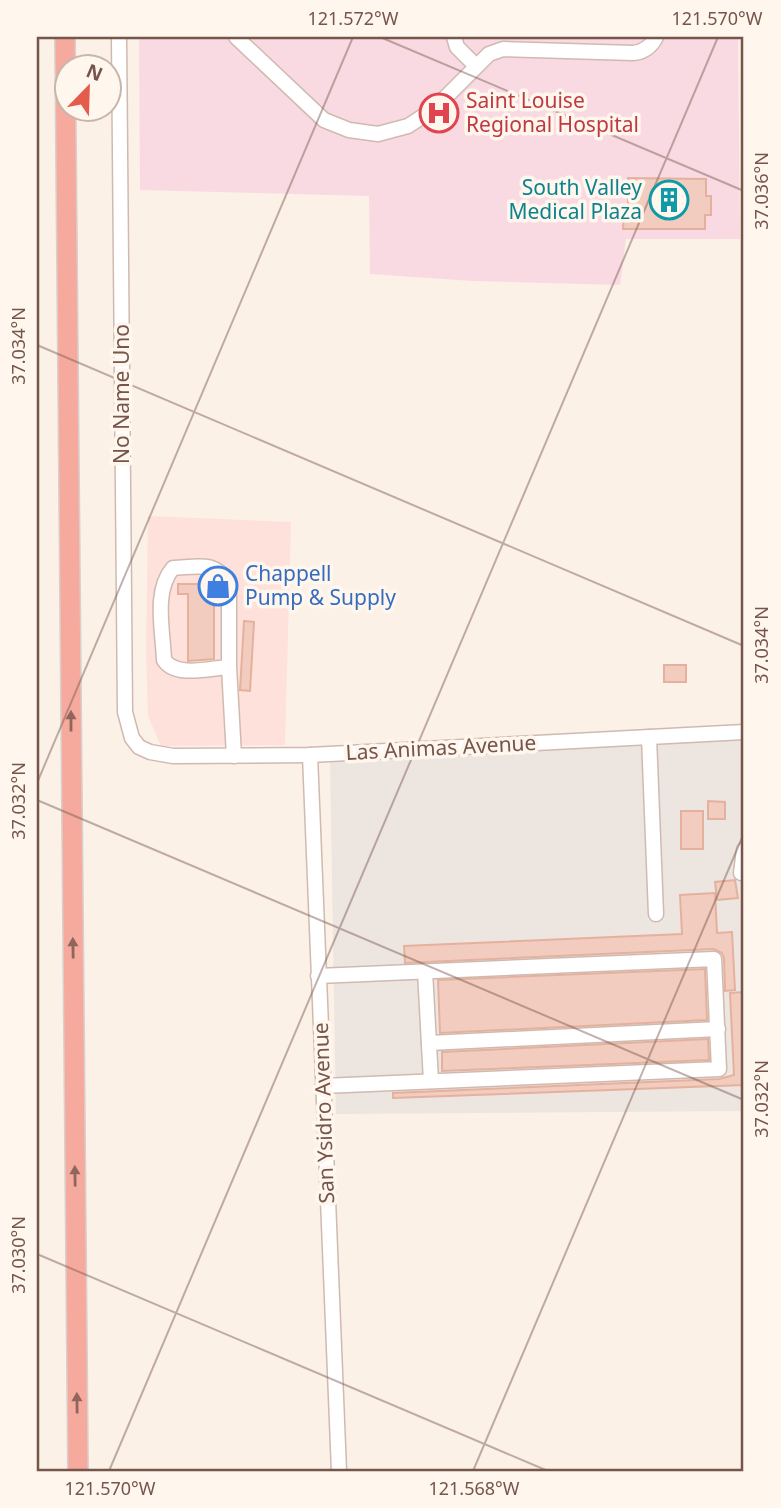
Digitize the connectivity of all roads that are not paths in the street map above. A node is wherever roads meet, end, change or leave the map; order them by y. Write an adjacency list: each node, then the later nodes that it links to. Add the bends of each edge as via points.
1 (65, 37): 24 (highway, one-way to 1)
2 (120, 37): 12 (street, No Name Uno, via 125,712)
3 (236, 37): 7 (street, via 324,120 378,134 408,126 435,109)
4 (454, 37): 7 (street, via 457,47)
5 (656, 37): 6 (street, via 642,52 633,53)
6 (503, 43): 7 (street)
7 (476, 66)
8 (229, 667): 8 (street, via 229,584 224,575 212,566 173,568 161,589 164,660 180,670); 14 (street)
9 (744, 732): 10 (street, Las Animas Avenue); 11 (street)
10 (649, 737): 13 (street, Las Animas Avenue); 17 (street)
11 (744, 740)
12 (139, 747): 14 (street, Las Animas Avenue, via 173,756)
13 (310, 755): 14 (street, Las Animas Avenue); 19 (street, San Ysidro Avenue)
14 (234, 756)
15 (744, 850): 16 (street)
16 (741, 873)
17 (656, 914)
18 (425, 971): 19 (street); 20 (street, via 714,958); 21 (street)
19 (318, 976): 23 (street, San Ysidro Avenue)
20 (718, 1029): 21 (street); 22 (street, via 719,1069)
21 (429, 1043): 22 (street)
22 (430, 1082): 23 (street)
23 (323, 1086): 25 (street, San Ysidro Avenue)
24 (78, 1471)
25 (339, 1471)

